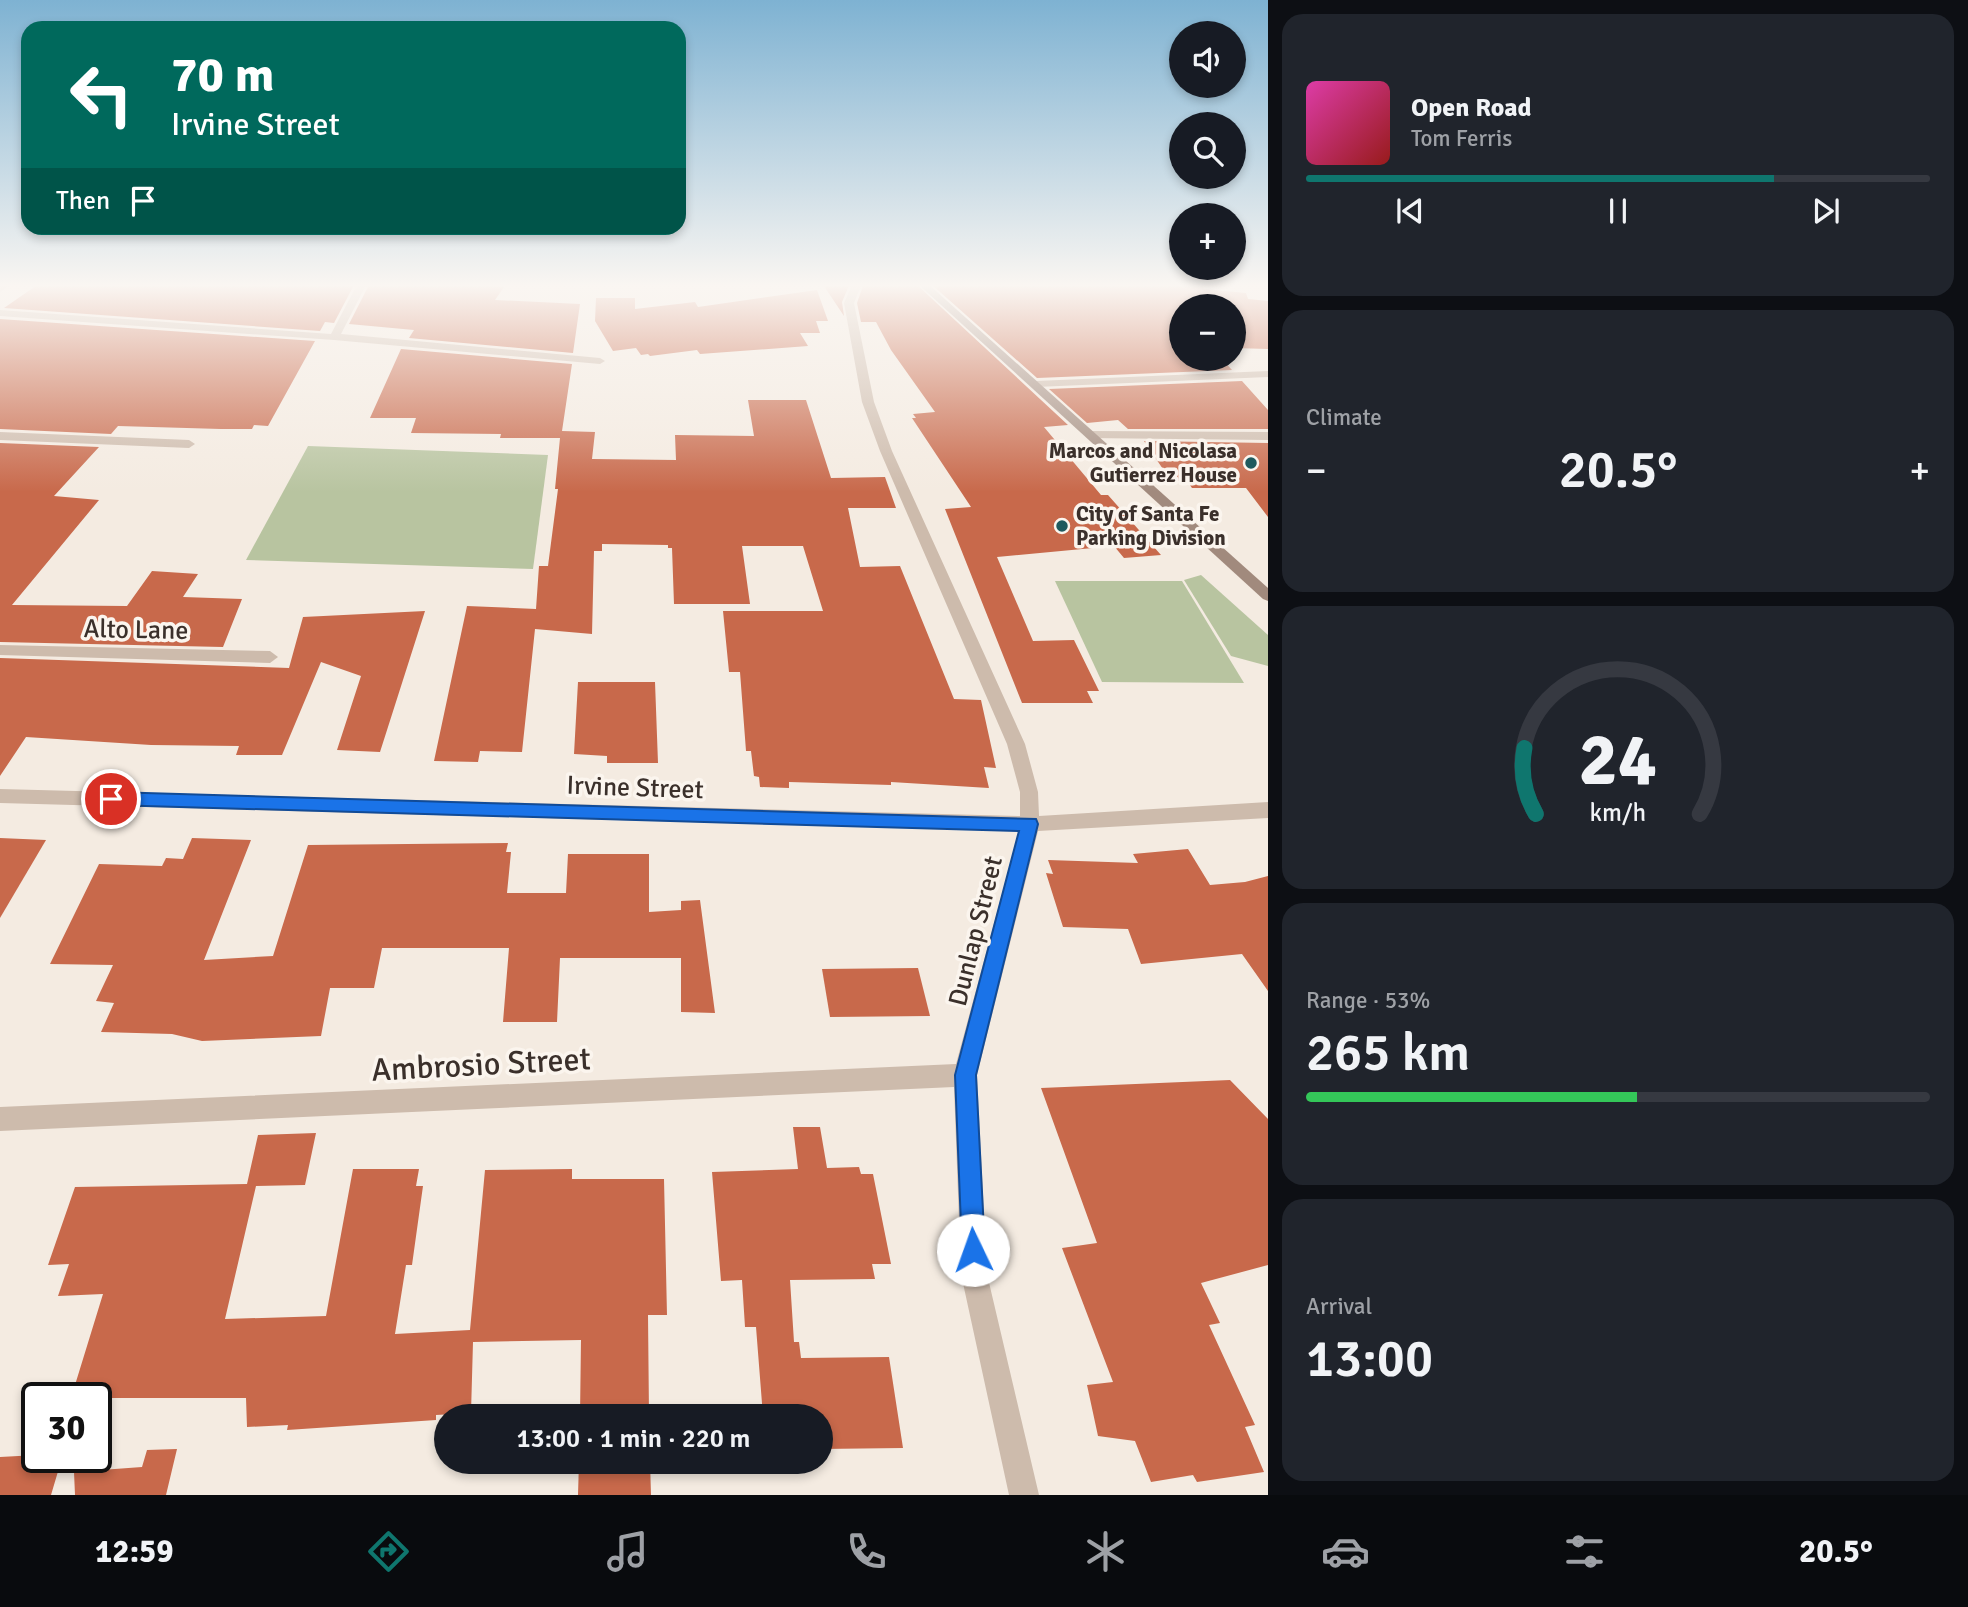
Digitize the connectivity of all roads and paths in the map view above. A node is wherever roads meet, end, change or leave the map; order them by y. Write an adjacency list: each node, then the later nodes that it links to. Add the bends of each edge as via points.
1 (516, 353): 4 (street)
2 (859, 353): 16 (street, Dunlap Street, via 868,402 886,451 1016,744 1029,792)
3 (1001, 353): 6 (street)
4 (600, 360)
5 (1268, 374): 6 (street)
6 (1036, 384): 7 (street)
7 (1091, 435): 9 (street); 11 (street)
8 (0, 436): 10 (street)
9 (1268, 436)
10 (189, 444)
11 (1268, 596)
12 (0, 650): 13 (street, Alto Lane)
13 (270, 657)
14 (0, 796): 16 (street, Irvine Street)
15 (1268, 810): 16 (street, Irvine Street)
16 (1030, 824): 17 (street, Dunlap Street)
17 (965, 1075): 18 (street, Ambrosio Street); 19 (street, Dunlap Street, via 974,1275)
18 (0, 1119)
19 (1024, 1495)

